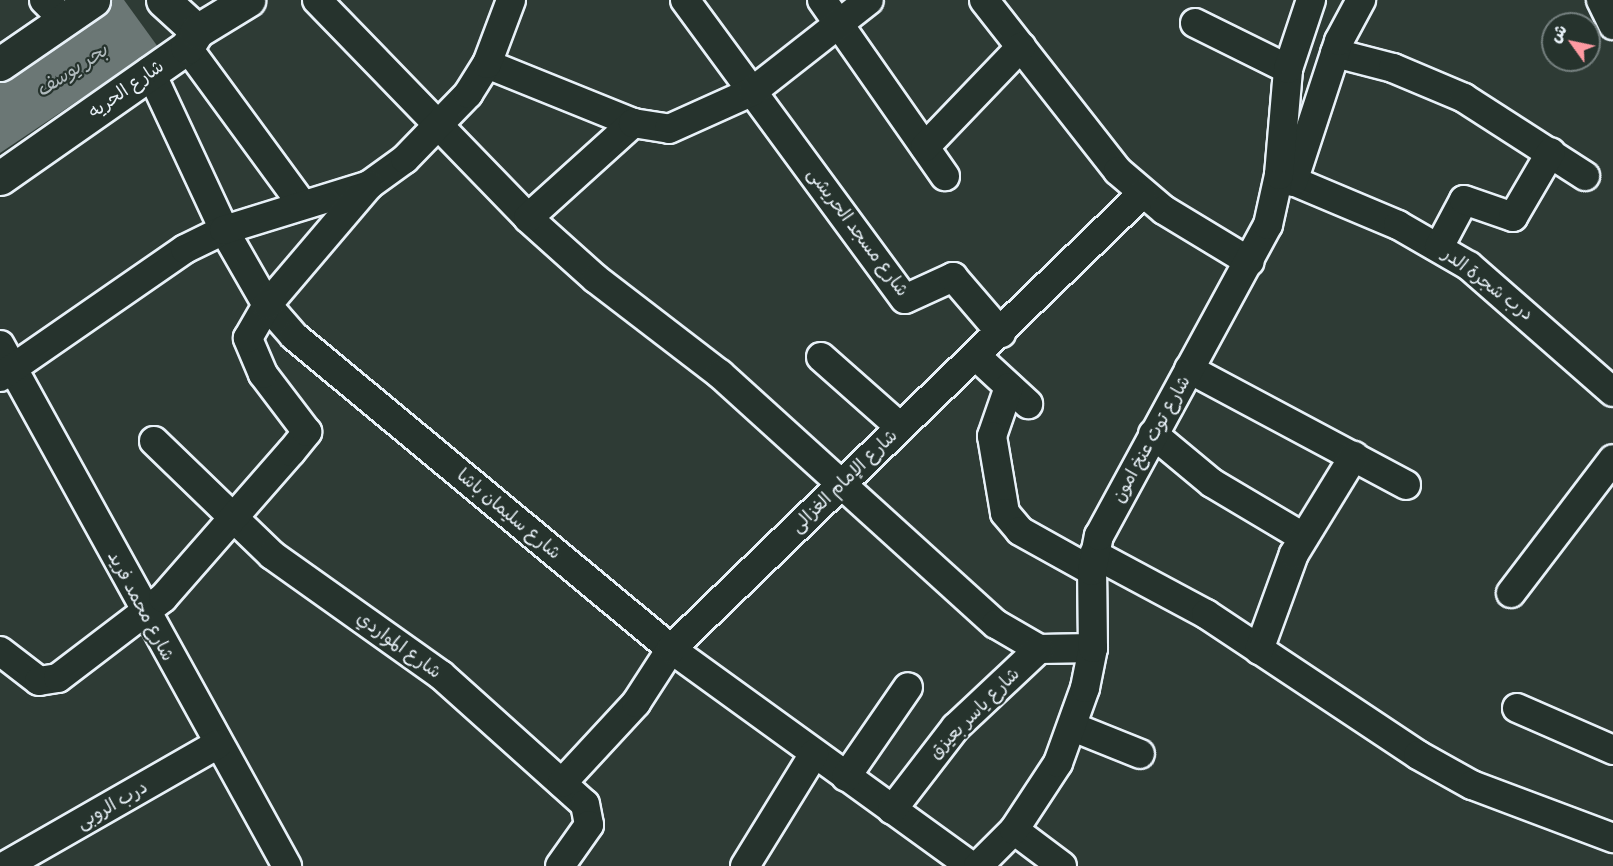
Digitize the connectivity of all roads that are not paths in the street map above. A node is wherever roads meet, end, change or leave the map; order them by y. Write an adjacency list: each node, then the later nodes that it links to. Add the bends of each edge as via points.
1 (93, 0): 13 (street)
2 (163, 0): 17 (street)
3 (248, 0): 17 (street, شارع الحريه)
4 (316, 0): 26 (street)
5 (511, 0): 21 (street)
6 (685, 0): 24 (street)
7 (822, 0): 15 (street)
8 (868, 0): 15 (street)
9 (984, 0): 18 (street)
10 (1311, 0): 22 (street, شارع توت عنخ امون)
11 (1361, 0): 19 (street, via 1349,15)
12 (1601, 0): 16 (street)
13 (53, 9): 20 (street)
14 (1195, 23): 22 (street)
15 (839, 24): 24 (street); 27 (street)
16 (1613, 26)
17 (192, 39): 23 (street, شارع الحريه); 35 (street)
18 (1021, 47): 27 (street); 34 (street)
19 (1335, 53): 28 (street, via 1393,68 1464,98); 32 (street)
20 (0, 64)
21 (487, 64): 25 (street); 26 (street)
22 (1288, 69): 32 (street, شارع توت عنخ امون)
23 (150, 71): 31 (street, شارع الحريه); 37 (street, شارع سليمان باشا)
24 (753, 91): 25 (street, via 669,129); 41 (street, شارع مسجد الحريشى, via 905,299 953,277)
25 (633, 123): 36 (street)
26 (440, 126): 33 (street); 36 (street)
27 (925, 147): 29 (street)
28 (1551, 152): 30 (street); 38 (street, via 1513,217 1464,200)
29 (945, 176)
30 (1585, 176)
31 (0, 178)
32 (1286, 178): 38 (street, درب شجرة الدر); 39 (street, شارع توت عنخ امون)
33 (369, 185): 35 (street); 40 (street)
34 (1142, 194): 39 (street); 41 (street, شارع الإمام الغزالى)
35 (302, 204): 37 (street)
36 (528, 218): 52 (street, via 596,279 720,374)
37 (224, 230): 40 (street, شارع سليمان باشا); 44 (street, via 150,270)
38 (1439, 247): 46 (street, درب شجرة الدر, via 1501,290)
39 (1250, 261): 45 (street, شارع توت عنخ امون)
40 (267, 305): 54 (street, via 248,338 251,355 307,432); 60 (street, شارع سليمان باشا, via 294,336)
41 (1000, 333): 42 (street, شارع الإمام الغزالى)
42 (975, 356): 47 (street, شارع الإمام الغزالى); 56 (street, via 1019,396 992,436 1005,513 1020,531)
43 (821, 357): 47 (street)
44 (5, 363): 58 (street, شارع محمد فريد)
45 (1189, 369): 48 (street, شارع توت عنخ امون); 50 (street)
46 (1613, 392)
47 (900, 427): 52 (street, شارع الإمام الغزالى)
48 (1153, 434): 55 (street, via 1212,483); 56 (street, شارع توت عنخ امون, via 1106,519)
49 (154, 441): 54 (street, شارع المواردي)
50 (1354, 456): 53 (street); 55 (street)
51 (1613, 459): 57 (street)
52 (840, 485): 60 (street, شارع الإمام الغزالى); 61 (street, via 996,624)
53 (1406, 485)
54 (234, 522): 58 (street); 72 (street, شارع المواردي, via 441,675)
55 (1303, 537): 62 (street)
56 (1093, 562): 59 (street, شارع توت عنخ امون); 62 (street, via 1138,573)
57 (1511, 593)
58 (144, 613): 63 (street, via 50,681 39,681); 67 (street, شارع محمد فريد)
59 (1093, 648): 61 (street); 66 (street, شارع توت عنخ امون)
60 (672, 649): 69 (street, شارع سليمان باشا); 72 (street, شارع الإمام الغزالى, via 636,703)
61 (1039, 649): 73 (street, شارع ياسر بعيزق, via 956,727)
62 (1259, 650): 75 (street, via 1472,785)
63 (0, 651)
64 (908, 687): 71 (street)
65 (1517, 708): 68 (street)
66 (1073, 727): 70 (street); 74 (street, شارع توت عنخ امون, via 1058,764)
67 (218, 744): 76 (street, درب الروبى); 77 (street, شارع محمد فريد)
68 (1613, 750)
69 (814, 754): 71 (street, شارع سليمان باشا); 79 (street)
70 (1140, 754)
71 (846, 777): 73 (street, شارع سليمان باشا)
72 (562, 783): 78 (street, شارع المواردي, via 585,804 590,817)
73 (892, 810): 80 (street, شارع سليمان باشا)
74 (1014, 830): 81 (street, شارع توت عنخ امون); 82 (street)
75 (1613, 838)
76 (5, 866)
77 (287, 866)
78 (560, 866)
79 (745, 866)
80 (972, 866)
81 (978, 866)
82 (1062, 866)

